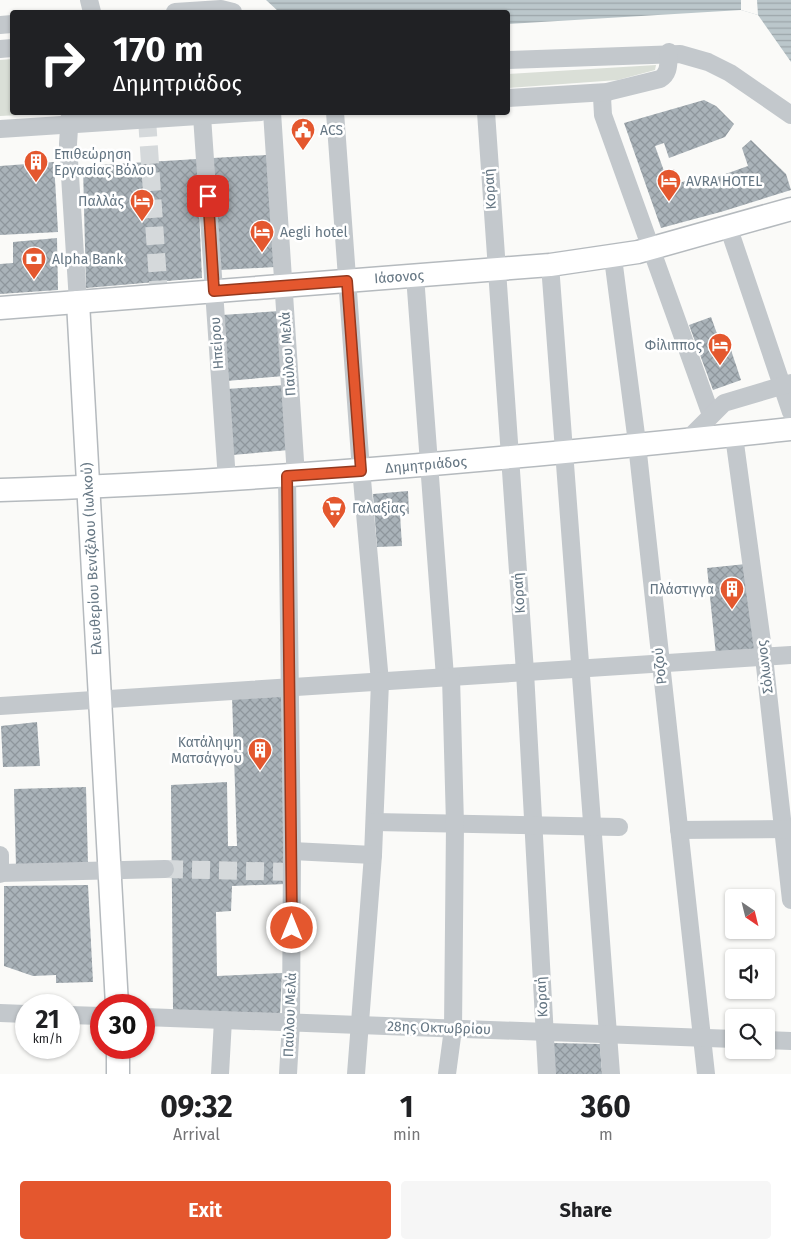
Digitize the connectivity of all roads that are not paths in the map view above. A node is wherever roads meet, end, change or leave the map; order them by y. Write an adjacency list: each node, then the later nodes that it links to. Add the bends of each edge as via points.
1 (669, 52): 2 (street); 3 (street, via 666,76 660,80); 9 (street, via 719,67)
2 (510, 60)
3 (607, 92): 4 (street); 15 (street, via 602,97 603,115)
4 (510, 98)
5 (217, 115): 10 (street)
6 (272, 115): 21 (street, Παύλου Μελά)
7 (335, 115): 20 (street)
8 (486, 115): 18 (street, Κοραή)
9 (791, 115)
10 (202, 116): 11 (street); 22 (street, Ηπείρου)
11 (69, 118): 12 (street); 23 (street, Ελευθερίου Βενιζέλου (Ιωλκού))
12 (0, 129)
13 (791, 208): 14 (main road, Ιάσονος)
14 (728, 226): 15 (main road, Ιάσονος); 25 (street)
15 (652, 249): 16 (main road, Ιάσονος); 27 (street)
16 (613, 258): 17 (main road, Ιάσονος); 31 (street, Ροζού)
17 (550, 265): 18 (main road, Ιάσονος); 32 (street)
18 (495, 270): 19 (main road, Ιάσονος); 33 (street, Κοραή)
19 (416, 276): 20 (main road, Ιάσονος); 34 (street)
20 (347, 281): 21 (main road, Ιάσονος); 35 (street)
21 (283, 286): 22 (main road, Ιάσονος); 36 (street, Παύλου Μελά)
22 (214, 291): 23 (main road, Ιάσονος); 37 (street, Ηπείρου)
23 (78, 302): 24 (main road, Ιάσονος); 38 (main road, Ελευθερίου Βενιζέλου (Ιωλκού))
24 (0, 308)
25 (787, 384): 26 (street); 27 (street, via 727,401)
26 (791, 412)
27 (710, 415): 30 (street)
28 (791, 429): 29 (main road, Δημητριάδος)
29 (734, 436): 30 (main road, Δημητριάδος); 41 (street, Σόλωνος)
30 (686, 441): 31 (main road, Δημητριάδος)
31 (636, 446): 32 (main road, Δημητριάδος); 42 (street, Ροζού)
32 (566, 452): 33 (main road, Δημητριάδος); 43 (street)
33 (508, 458): 34 (main road, Δημητριάδος); 44 (street, Κοραή)
34 (429, 465): 35 (main road, Δημητριάδος); 45 (street)
35 (361, 471): 36 (main road, Δημητριάδος); 46 (street)
36 (291, 476): 37 (main road, Δημητριάδος); 47 (street, Παύλου Μελά)
37 (226, 480): 38 (main road, Δημητριάδος)
38 (88, 487): 39 (main road, Δημητριάδος); 48 (main road, Ελευθερίου Βενιζέλου (Ιωλκού))
39 (0, 490)
40 (791, 655): 41 (street)
41 (764, 657): 42 (street); 56 (street, Σόλωνος)
42 (660, 664): 43 (street); 55 (street, Ροζού)
43 (581, 668): 44 (street); 53 (street)
44 (525, 672): 45 (street); 52 (street, Κοραή)
45 (448, 677): 46 (street); 51 (street)
46 (380, 682): 47 (street); 50 (street)
47 (290, 687): 48 (street); 57 (street, Παύλου Μελά)
48 (100, 700): 49 (street); 61 (main road, Ελευθερίου Βενιζέλου (Ιωλκού))
49 (0, 706)
50 (375, 822): 51 (street); 59 (street)
51 (455, 824): 52 (street); 71 (street)
52 (533, 825): 53 (street); 72 (street, Κοραή)
53 (593, 826): 54 (street); 73 (street)
54 (619, 827)
55 (679, 830): 56 (street); 74 (street, Ροζού)
56 (787, 830): 63 (street, Σόλωνος)
57 (292, 851): 59 (street); 69 (street, Παύλου Μελά)
58 (0, 854): 62 (street)
59 (373, 855): 70 (street)
60 (165, 869): 61 (street)
61 (109, 870): 62 (street); 64 (main road, Ελευθερίου Βενιζέλου (Ιωλκού))
62 (0, 874)
63 (791, 900)
64 (116, 994)
65 (0, 1013): 66 (street)
66 (15, 1014)
67 (155, 1017): 68 (street, 28ης Οκτωβρίου)
68 (223, 1020): 69 (street, 28ης Οκτωβρίου); 80 (street)
69 (291, 1023): 70 (street, 28ης Οκτωβρίου); 81 (street, Παύλου Μελά)
70 (361, 1025): 71 (street, 28ης Οκτωβρίου); 82 (street)
71 (453, 1029): 72 (street, 28ης Οκτωβρίου); 83 (street)
72 (544, 1032): 73 (street, 28ης Οκτωβρίου); 84 (street, Κοραή)
73 (609, 1034): 74 (street, 28ης Οκτωβρίου); 85 (street)
74 (704, 1038): 75 (street, 28ης Οκτωβρίου); 86 (street, Ροζού)
75 (725, 1039)
76 (775, 1040): 77 (street)
77 (791, 1041)
78 (118, 1059): 79 (main road)
79 (118, 1074)
80 (220, 1074)
81 (288, 1074)
82 (356, 1074)
83 (448, 1074)
84 (547, 1074)
85 (611, 1074)
86 (706, 1074)

